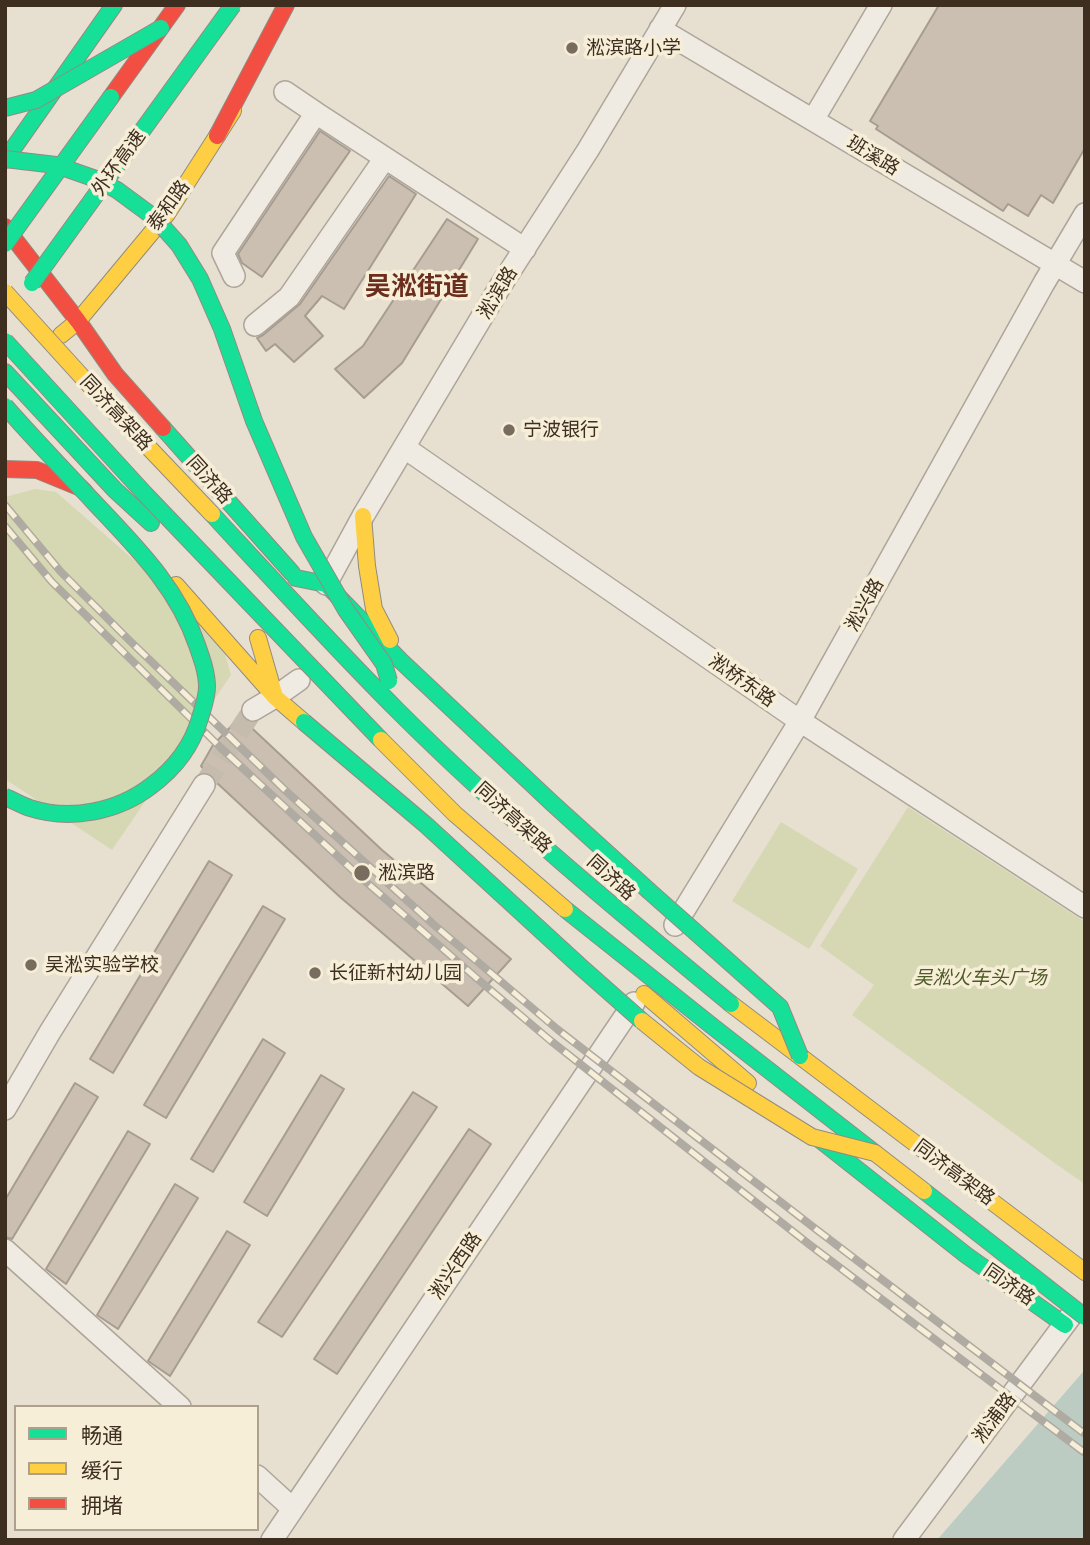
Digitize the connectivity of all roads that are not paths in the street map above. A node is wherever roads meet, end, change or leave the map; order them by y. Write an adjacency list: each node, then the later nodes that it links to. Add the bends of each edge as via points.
1 (114, 5): 16 (main road)
2 (177, 5): 8 (main road)
3 (233, 5): 25 (main road, 外环高速, bridge)
4 (286, 5): 14 (main road)
5 (303, 5): 14 (main road, 泰和路)
6 (675, 5): 9 (street, 淞滨路)
7 (881, 5): 13 (street)
8 (161, 28): 11 (main road, bridge, via 36,100); 19 (main road, bridge)
9 (660, 29): 13 (street, 班溪路); 20 (street, 淞滨路)
10 (285, 92): 12 (street)
11 (5, 108)
12 (316, 113): 15 (street); 22 (street, via 223,253)
13 (813, 120): 21 (street, 班溪路)
14 (217, 136): 26 (main road, 泰和路, via 167,214)
15 (385, 158): 20 (street); 27 (street, via 289,297)
16 (5, 159): 43 (main road, bridge, via 56,165 96,179 155,218 179,245 218,319 254,421 304,537 346,610 384,663)
17 (1085, 214): 21 (street, 淞兴路)
18 (5, 227): 26 (main road, 同济路)
19 (5, 244)
20 (525, 249): 32 (street, 淞滨路)
21 (1054, 264): 23 (street, 班溪路); 44 (street, 淞兴路)
22 (234, 276)
23 (1085, 282)
24 (5, 292): 43 (main road, 同济高架路, bridge)
25 (5, 321)
26 (78, 321): 29 (main road, 同济路); 30 (main road, 泰和路); 37 (main road, 同济路, via 115,374 296,578)
27 (255, 325)
28 (5, 341): 54 (main road, 同济高架路, bridge, via 455,814 579,921)
29 (124, 357)
30 (6, 376): 35 (main road)
31 (5, 406): 47 (main road, bridge, via 152,563 178,599 195,633 207,692 193,738 176,763 164,777 120,805 66,813 33,809)
32 (405, 448): 34 (street, 淞滨路); 44 (street, 淞桥东路)
33 (5, 469): 41 (main road, via 37,470 81,488 126,529)
34 (363, 516): 37 (street, 淞滨路); 38 (main road, via 374,609)
35 (158, 530)
36 (289, 542): 37 (main road)
37 (322, 596): 38 (main road); 40 (main road)
38 (401, 661): 52 (main road, bridge, via 780,1007)
39 (295, 676): 41 (street); 41 (main road, via 253,632)
40 (408, 691)
41 (275, 697): 42 (street); 54 (main road, bridge, via 698,1067 812,1137)
42 (253, 710)
43 (397, 710): 52 (main road, 同济高架路, bridge, via 607,902)
44 (800, 721): 48 (street, 淞桥东路); 50 (street, 淞兴路)
45 (344, 724): 49 (main road)
46 (204, 785): 53 (street)
47 (5, 797)
48 (1085, 907)
49 (562, 927)
50 (665, 927): 51 (street, 淞兴路); 56 (main road, via 829,1066)
51 (636, 988): 60 (main road, 同济路, via 747,1083 966,1255); 63 (street, 淞兴西路)
52 (800, 1056): 57 (main road, 同济高架路)
53 (5, 1109)
54 (875, 1153): 59 (main road, 同济高架路, bridge)
55 (5, 1250): 61 (street)
56 (1085, 1253)
57 (1085, 1272)
58 (1085, 1295): 60 (street, 淞浦路)
59 (1085, 1317)
60 (1065, 1325): 65 (street, 淞浦路)
61 (178, 1405)
62 (259, 1478): 63 (street)
63 (292, 1508): 64 (street, 淞兴西路)
64 (272, 1540)
65 (904, 1540)

